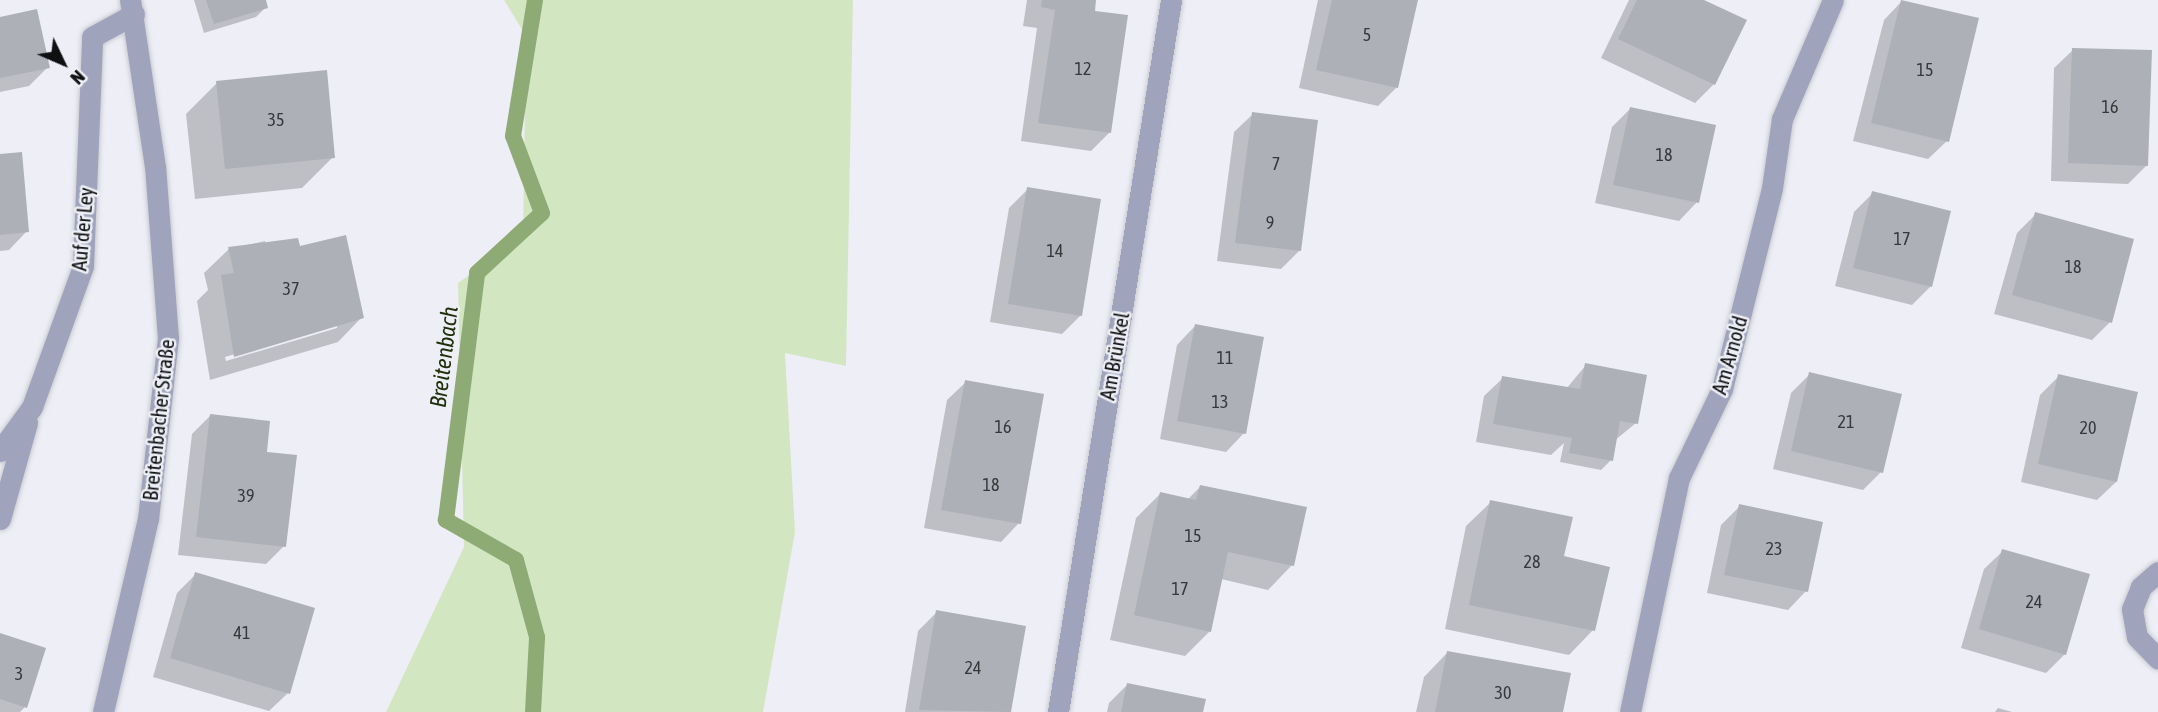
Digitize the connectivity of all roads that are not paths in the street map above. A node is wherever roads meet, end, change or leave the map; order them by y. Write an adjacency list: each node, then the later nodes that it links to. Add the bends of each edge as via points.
1 (1171, 0): 10 (street, Am Brünkel)
2 (1833, 0): 11 (street, Am Arnold, via 1782,119 1772,188 1722,389 1679,478)
3 (132, 7): 4 (street, Auf der Ley, via 92,37 83,266); 9 (street, Breitenbacher Straße, via 155,167 168,338 148,519)
4 (32, 407): 5 (street, Auf der Ley); 6 (street)
5 (0, 451)
6 (0, 519)
7 (2158, 572): 8 (street, via 2141,587 2132,610 2137,637)
8 (2158, 659)
9 (103, 712)
10 (1058, 712)
11 (1630, 712)

